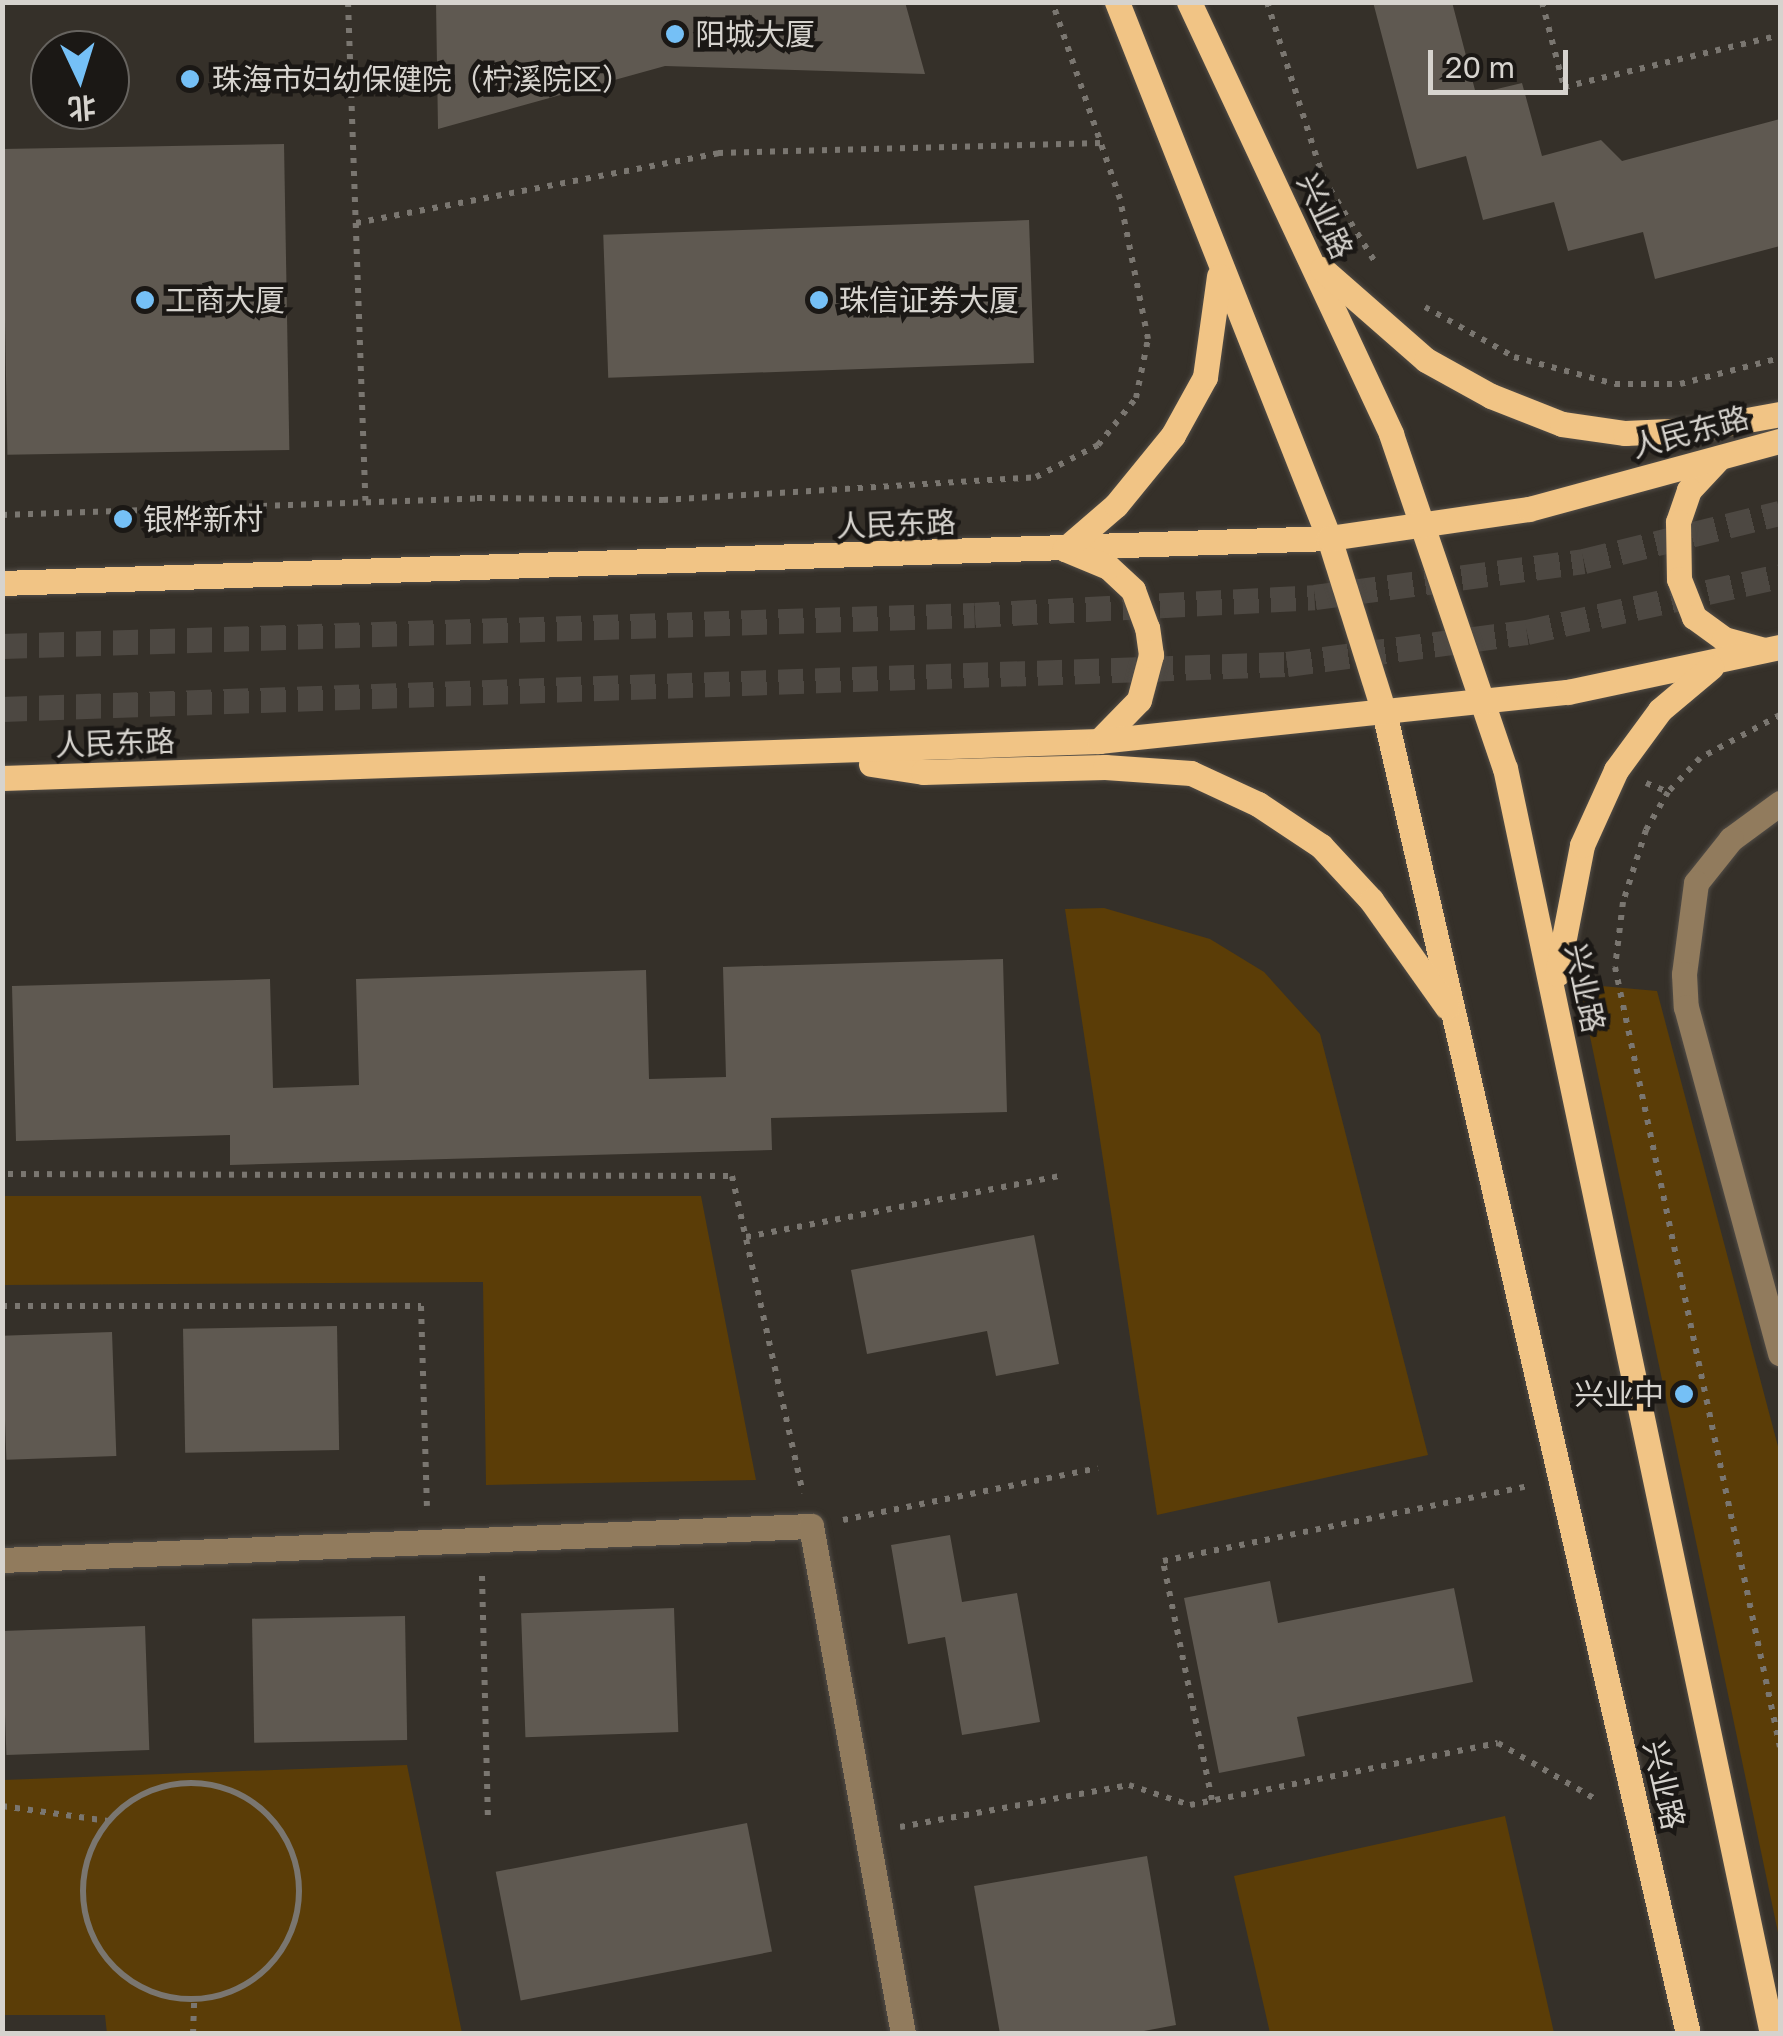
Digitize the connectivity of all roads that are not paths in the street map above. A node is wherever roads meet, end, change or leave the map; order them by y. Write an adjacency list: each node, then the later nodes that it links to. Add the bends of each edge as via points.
1 (1117, 2): 4 (main road, 兴业路)
2 (1189, 2): 3 (main road, 兴业路)
3 (1309, 257): 5 (main road, via 1426,360 1562,424 1624,433 1675,431); 8 (main road, 兴业路, via 1391,434)
4 (1219, 266): 9 (main road, 兴业路); 10 (main road, via 1217,327 1206,378 1173,436 1116,505)
5 (1780, 414)
6 (1780, 441): 7 (main road, 人民东路)
7 (1719, 458): 8 (main road, 人民东路, via 1529,509); 12 (main road, via 1689,490 1678,522 1680,579 1694,617 1724,639)
8 (1423, 526): 9 (main road, 人民东路); 14 (main road, 兴业路)
9 (1329, 538): 10 (main road, 人民东路); 15 (main road, 兴业路)
10 (1064, 549): 11 (main road, 人民东路); 16 (main road, via 1108,567 1133,590 1147,628 1151,654 1138,700)
11 (2, 583)
12 (1774, 649): 13 (main road, 人民东路)
13 (1714, 665): 14 (main road, 人民东路); 20 (main road, via 1660,710 1616,770 1577,862)
14 (1486, 702): 15 (main road, 人民东路); 20 (main road, 兴业路)
15 (1386, 716): 16 (main road, 人民东路); 21 (main road, 兴业路)
16 (1099, 741): 17 (main road, 人民东路)
17 (812, 754): 18 (main road, 人民东路); 21 (main road, via 923,772 1105,767 1190,773 1258,804 1321,846 1371,900)
18 (2, 778)
19 (1780, 803): 22 (street, via 1732,839 1696,883 1684,974 1686,1008)
20 (1554, 999): 26 (main road, 兴业路)
21 (1455, 1019): 25 (main road, 兴业路)
22 (1780, 1353)
23 (2, 1560): 24 (street, via 811,1526)
24 (904, 2034)
25 (1688, 2034)
26 (1772, 2034)

